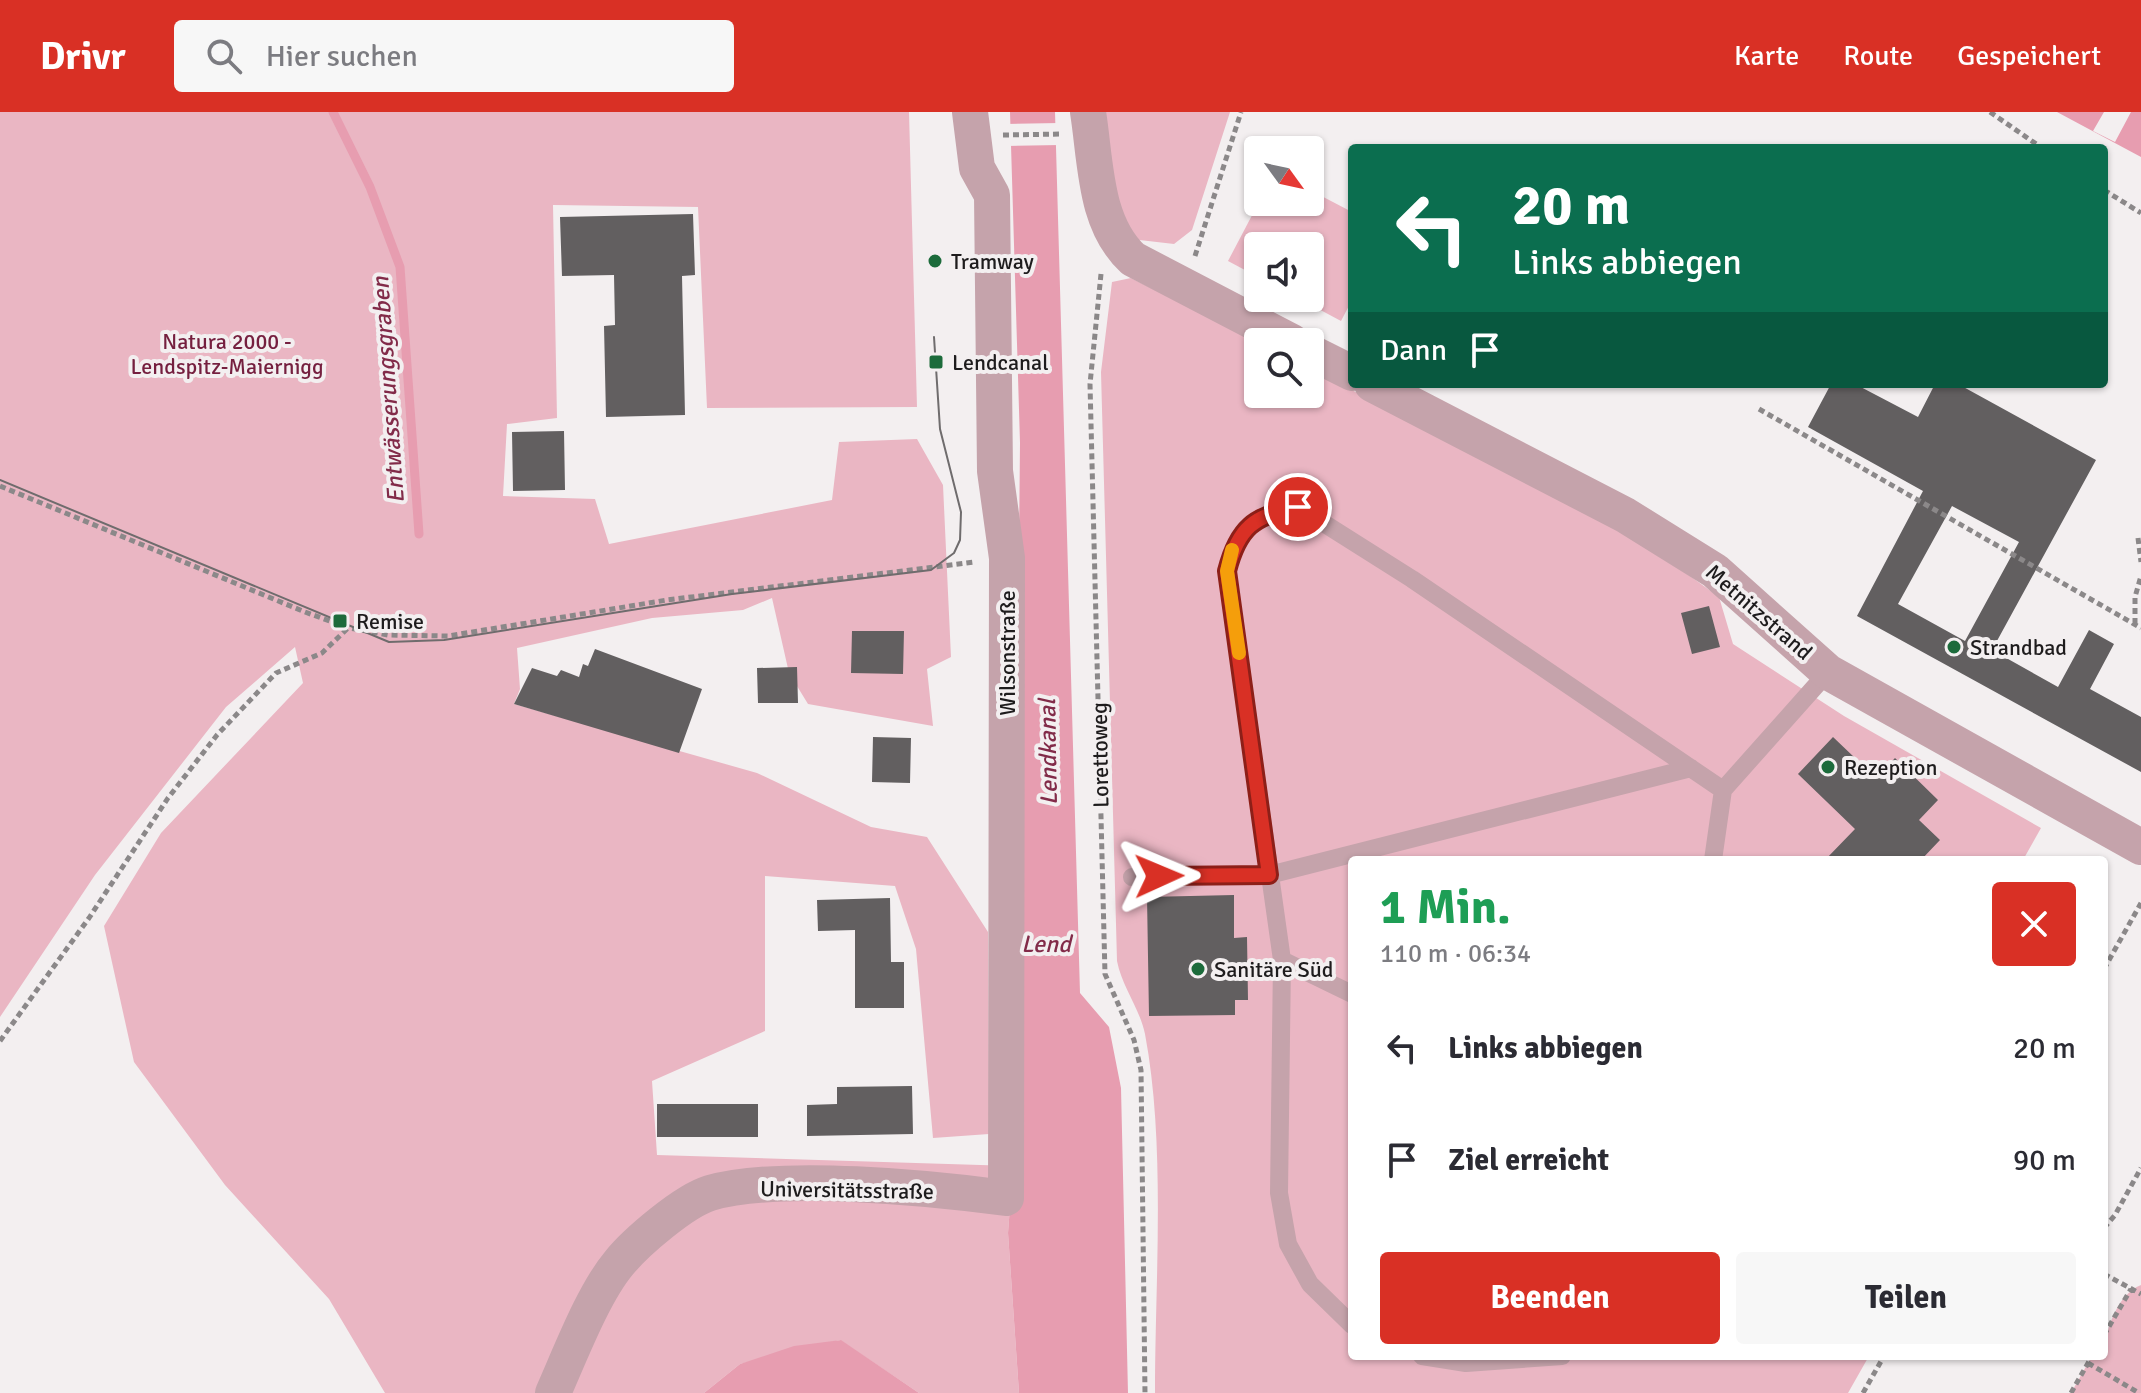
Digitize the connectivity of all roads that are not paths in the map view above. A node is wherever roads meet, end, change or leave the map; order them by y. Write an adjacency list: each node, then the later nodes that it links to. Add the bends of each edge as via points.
1 (1077, 123): 3 (street, via 1116,244 1133,259)
2 (979, 124): 16 (street, Wilsonstraße, via 977,168 992,195 995,471 1007,558)
3 (1265, 328)
4 (1324, 359): 5 (street)
5 (1348, 371)
6 (1380, 388): 7 (street, Metnitzstrand, via 1625,515 1715,571)
7 (1828, 672): 9 (lane); 10 (street, Metnitzstrand)
8 (1691, 768): 9 (lane); 12 (lane); 12 (lane, via 1346,535 1298,507 1272,511 1247,526 1234,545 1227,571)
9 (1723, 790): 11 (lane)
10 (2141, 847)
11 (1714, 856)
12 (1269, 875): 13 (lane); 14 (lane)
13 (1132, 877)
14 (1282, 960): 15 (lane); 17 (lane, via 1279,1193 1288,1244 1310,1284)
15 (1348, 992)
16 (1006, 1198): 20 (street, Universitätsstraße, via 805,1184 706,1194 660,1225 618,1264)
17 (1348, 1321)
18 (1447, 1360): 19 (lane)
19 (1507, 1360)
20 (553, 1393)

